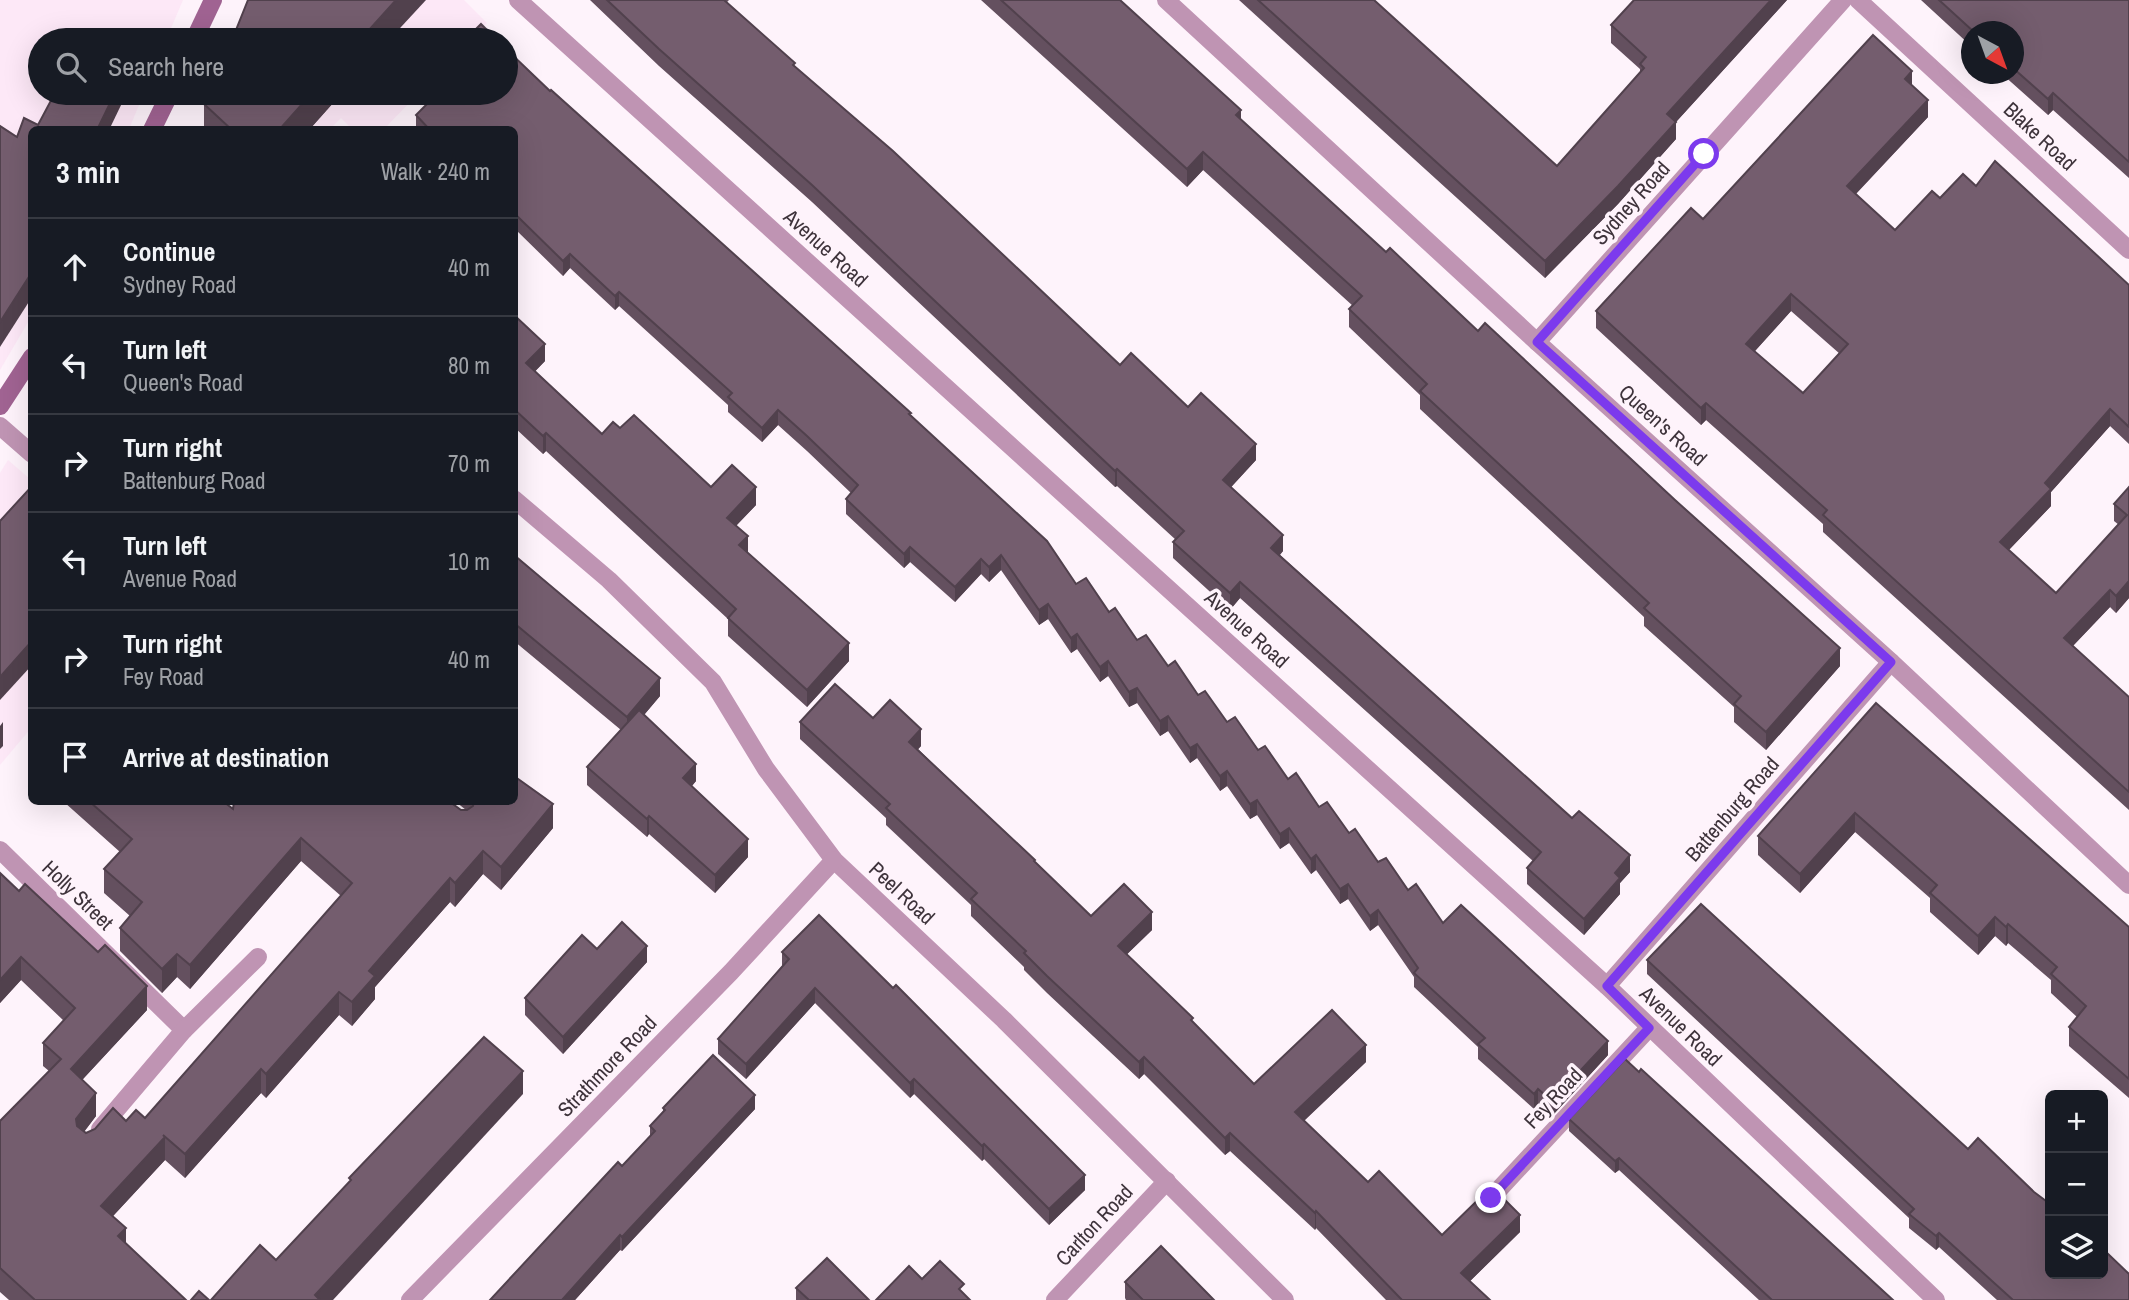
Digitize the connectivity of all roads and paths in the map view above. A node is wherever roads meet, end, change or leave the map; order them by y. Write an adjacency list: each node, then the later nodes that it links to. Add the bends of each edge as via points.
1 (213, 0): 6 (street)
2 (519, 0): 21 (street, Avenue Road)
3 (1166, 0): 10 (street, Queen's Road)
4 (1843, 0): 10 (street, Sydney Road)
5 (1858, 0): 9 (street, Blake Road)
6 (200, 28)
7 (164, 105): 8 (street)
8 (154, 126)
9 (2129, 250)
10 (1537, 342): 16 (street, Queen's Road)
11 (28, 363): 12 (street)
12 (0, 406)
13 (0, 426): 14 (street)
14 (28, 450)
15 (518, 502): 18 (street, Peel Road, via 609,580 713,682 766,769)
16 (1891, 662): 19 (street, Queen's Road); 21 (street, Battenburg Road)
17 (0, 850): 23 (street, Holly Street)
18 (834, 860): 25 (street, Peel Road); 27 (street, Strathmore Road, via 731,972)
19 (2129, 885)
20 (258, 957): 23 (street)
21 (1607, 986): 22 (street, Avenue Road)
22 (1649, 1028): 26 (street, Fey Road); 30 (street, Avenue Road)
23 (184, 1030): 24 (street)
24 (87, 1144)
25 (1167, 1181): 28 (street, Carlton Road); 29 (street, Peel Road)
26 (1491, 1198)
27 (410, 1300)
28 (1055, 1300)
29 (1285, 1300)
30 (1936, 1300)

